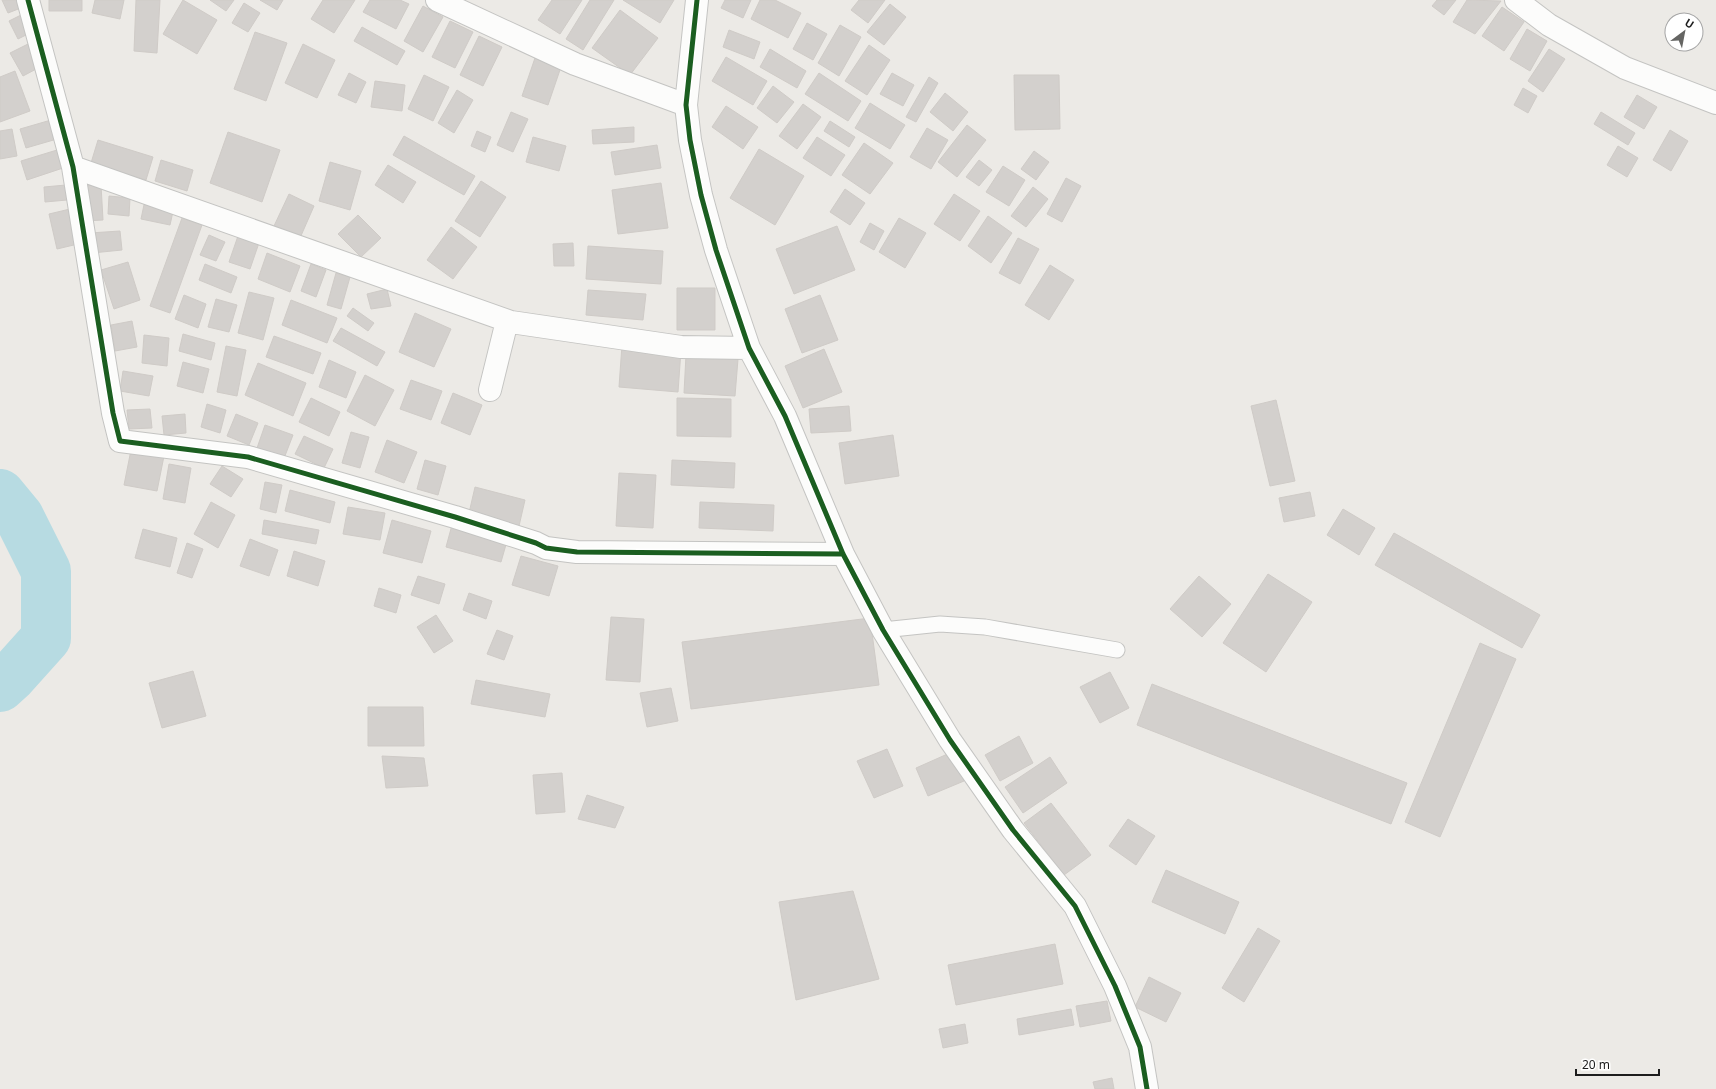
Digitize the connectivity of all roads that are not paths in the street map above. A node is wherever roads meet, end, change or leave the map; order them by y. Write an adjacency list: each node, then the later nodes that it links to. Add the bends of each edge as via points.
1 (28, 0): 7 (street)
2 (437, 0): 6 (street, via 575,64)
3 (697, 0): 6 (street)
4 (1516, 0): 5 (street, via 1549,26 1625,68)
5 (1716, 103)
6 (686, 105): 9 (street, via 701,195 716,250)
7 (73, 166): 8 (street); 11 (street, via 120,441 248,457 455,517 546,548 577,552)
8 (514, 323): 9 (street, via 682,347); 10 (street)
9 (749, 348): 11 (street, via 785,416)
10 (490, 390)
11 (843, 554): 12 (street)
12 (883, 630): 13 (lane, via 940,624 985,627); 14 (street, via 950,740 1014,830 1075,906 1116,986 1140,1047)
13 (1117, 650)
14 (1147, 1089)

